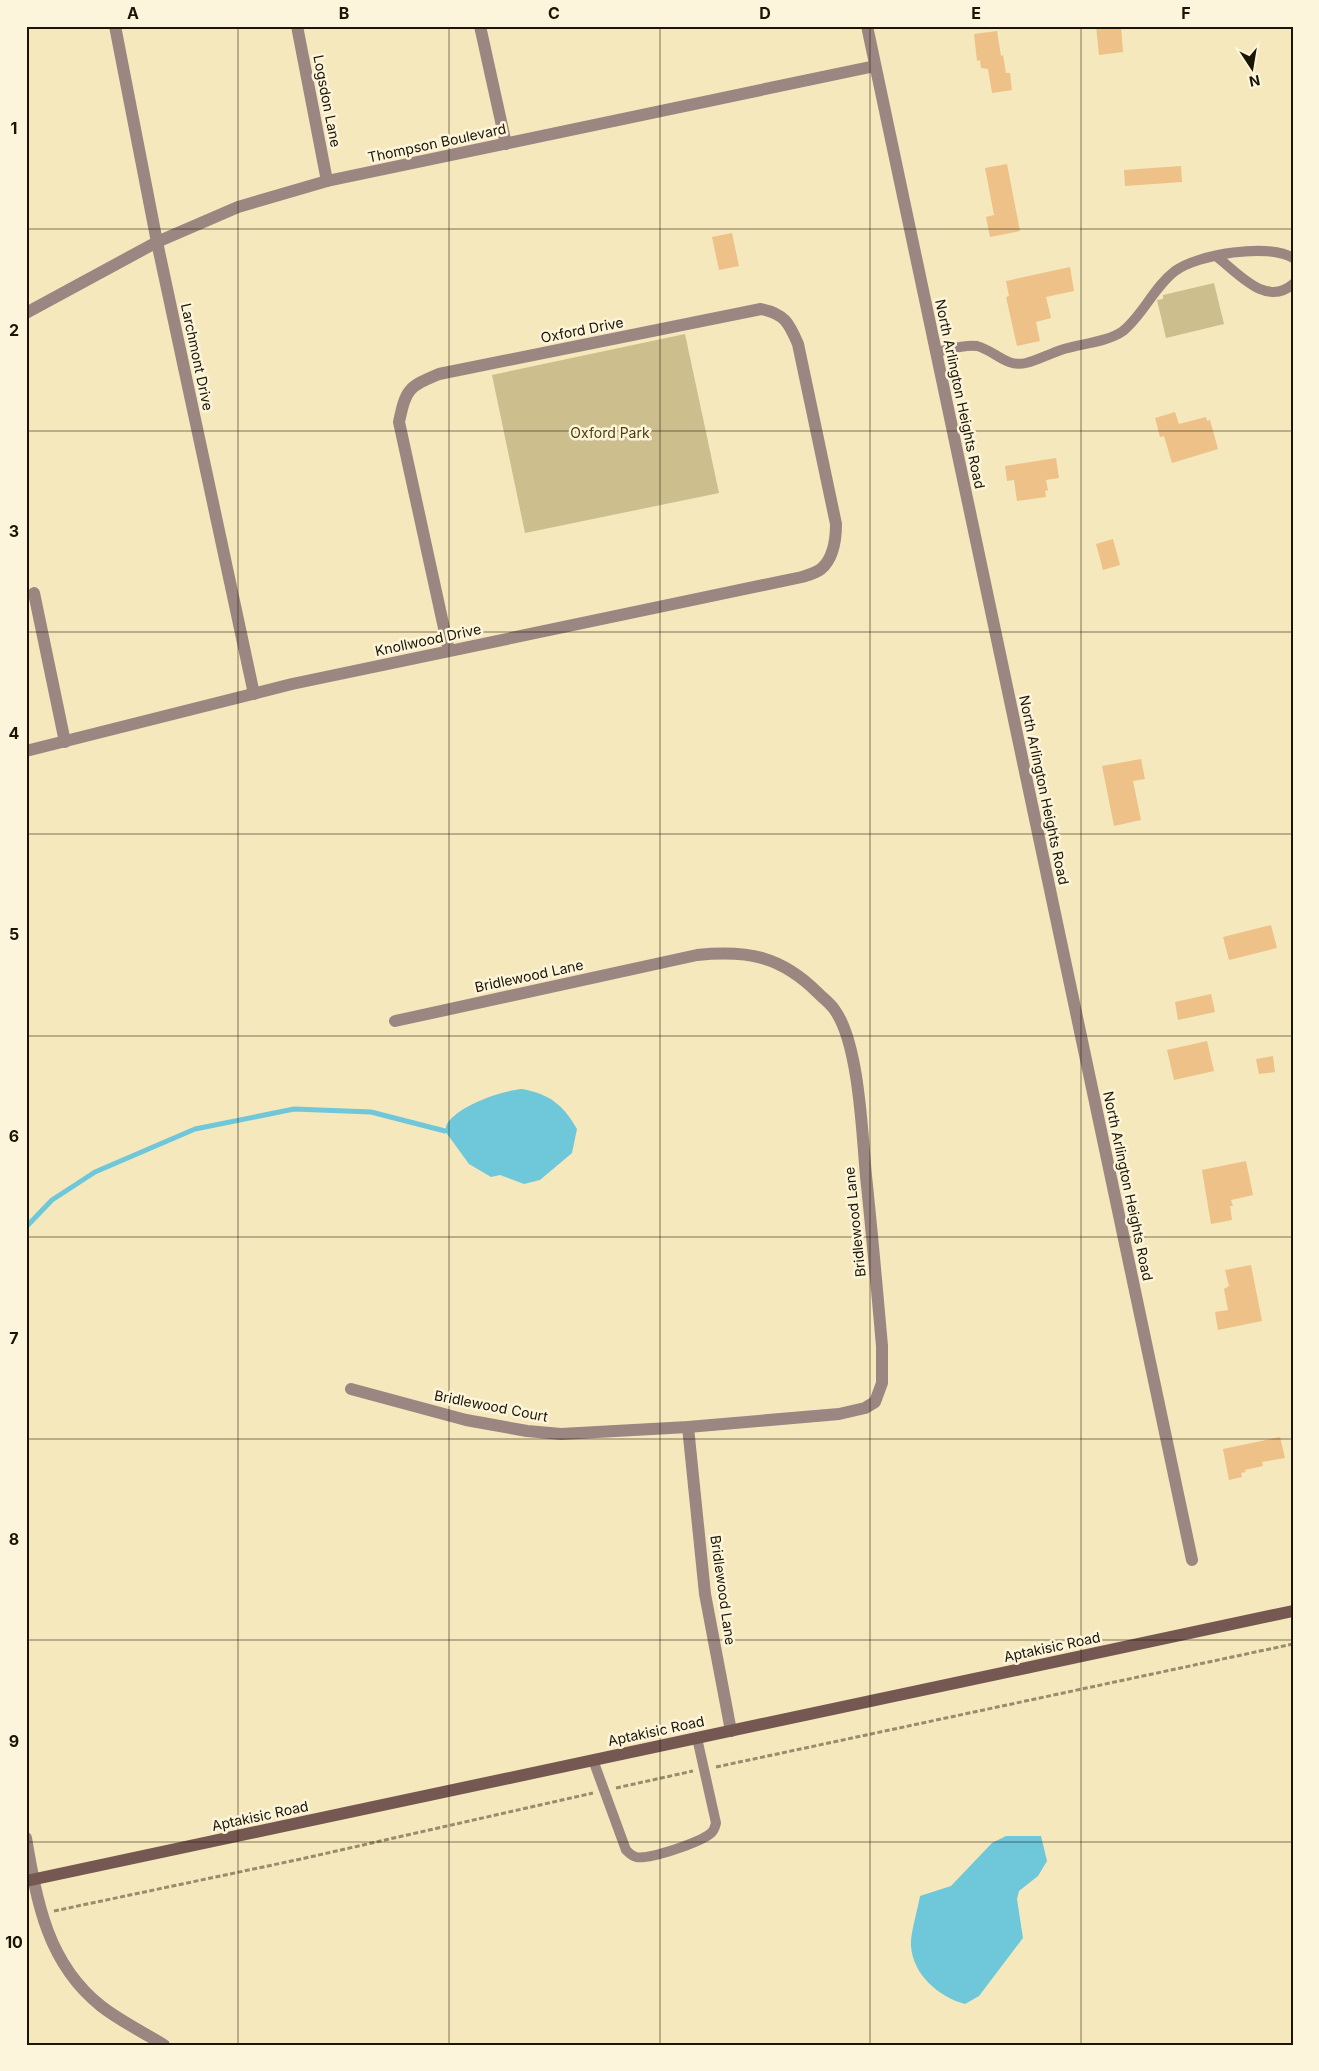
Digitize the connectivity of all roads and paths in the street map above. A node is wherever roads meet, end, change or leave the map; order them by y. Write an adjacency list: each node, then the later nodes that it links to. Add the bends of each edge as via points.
1 (114, 26): 8 (street, Larchmont Drive)
2 (297, 26): 7 (street, Logsdon Lane)
3 (480, 26): 6 (street)
4 (867, 26): 5 (street, North Arlington Heights Road)
5 (875, 66): 6 (street, Thompson Boulevard); 13 (street, North Arlington Heights Road)
6 (506, 144): 7 (street, Thompson Boulevard)
7 (327, 181): 8 (street, Thompson Boulevard, via 238,207)
8 (157, 242): 12 (street, Thompson Boulevard); 17 (street, Larchmont Drive)
9 (1216, 256): 10 (lane, via 1236,251 1258,251); 11 (lane, via 1265,292 1277,293); 13 (lane, via 1176,270 1123,330 1108,337 1019,364 974,345)
10 (1293, 258)
11 (1293, 284)
12 (26, 313)
13 (936, 352): 23 (street, North Arlington Heights Road)
14 (831, 555): 16 (street, Knollwood Drive, via 821,570 802,578); 16 (street, Oxford Drive, via 836,540 836,524 798,344 790,325 776,312 761,309 439,374 414,385 403,401 399,422)
15 (34, 593): 18 (street)
16 (449, 651): 17 (street, Knollwood Drive)
17 (254, 694): 18 (street, Knollwood Drive)
18 (65, 742): 19 (street, Knollwood Drive)
19 (26, 751)
20 (395, 1021): 22 (street, Bridlewood Lane, via 697,955 724,952 746,954 790,969 834,1010 845,1030 856,1077 882,1346 879,1395 865,1408 840,1414)
21 (351, 1389): 22 (street, Bridlewood Court, via 466,1420 527,1431 561,1434)
22 (688, 1427): 26 (street, Bridlewood Lane, via 705,1594)
23 (1192, 1560)
24 (1293, 1611): 26 (main road, Aptakisic Road)
25 (1293, 1644): 29 (path)
26 (731, 1731): 27 (main road, Aptakisic Road)
27 (697, 1738): 28 (main road, Aptakisic Road); 29 (lane)
28 (593, 1760): 30 (lane); 32 (main road, Aptakisic Road)
29 (704, 1769): 30 (path); 30 (lane, via 716,1823 713,1832 667,1851 642,1857 633,1856 626,1850)
30 (604, 1791): 33 (path)
31 (26, 1838): 32 (street)
32 (30, 1880): 33 (street)
33 (42, 1913): 34 (street, via 47,1932 70,1975 101,2006)
34 (164, 2045)

